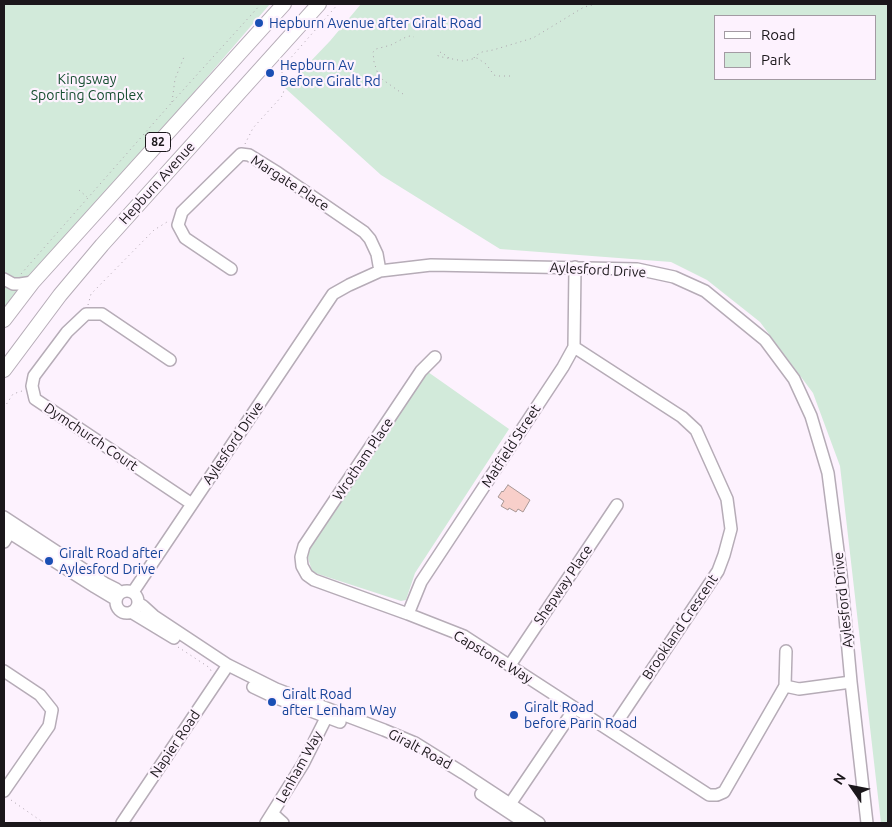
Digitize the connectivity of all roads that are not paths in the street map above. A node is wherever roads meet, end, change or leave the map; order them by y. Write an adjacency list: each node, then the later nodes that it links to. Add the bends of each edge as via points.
1 (284, 4): 7 (main road, Hepburn Avenue / 82)
2 (319, 4): 12 (main road, Hepburn Avenue / 82, via 102,245)
3 (575, 267): 5 (street, Aylesford Drive, via 431,265); 9 (street, Matfield Street); 25 (street, Aylesford Drive, via 636,269 674,277 705,291 765,340 794,379 811,416 828,473)
4 (231, 268): 5 (street, Margate Place, via 185,238 178,225 182,212 241,154 249,155 278,173 364,232 377,254)
5 (380, 272): 13 (street, Aylesford Drive, via 333,294)
6 (8, 281): 7 (street, via 20,284)
7 (33, 282): 8 (main road, Hepburn Avenue / 82)
8 (4, 320)
9 (574, 347): 20 (street, Matfield Street, via 421,582); 29 (street, Brookland Crescent, via 682,417 696,430 727,499 731,529 718,571)
10 (435, 357): 17 (street, Wrotham Place, via 420,371 304,546)
11 (170, 360): 13 (street, Dymchurch Court, via 102,314 86,314 67,332 34,376 32,386 35,399)
12 (4, 370)
13 (192, 504): 19 (street, Aylesford Drive)
14 (617, 505): 22 (street, Shepway Place)
15 (4, 517): 16 (street)
16 (8, 532): 18 (street, via 116,589)
17 (302, 566): 20 (street, Capstone Way, via 314,580)
18 (118, 596): 19 (street, via 126,590); 19 (street, Giralt Road, via 116,606 120,611 126,613)
19 (134, 602): 23 (street, Giralt Road)
20 (408, 614): 22 (street, Capstone Way, via 464,636)
21 (786, 651): 26 (street, Capstone Way)
22 (510, 665): 27 (street, Capstone Way)
23 (226, 668): 28 (street, Giralt Road, via 274,697); 33 (street, Napier Road)
24 (4, 672): 30 (street, via 40,695 52,710 49,726)
25 (851, 682): 26 (street, via 799,689); 37 (street, Aylesford Drive)
26 (785, 686): 29 (street, Capstone Way, via 724,792 717,795 709,795)
27 (575, 708): 29 (street, Capstone Way); 31 (street)
28 (328, 714): 31 (street, Giralt Road, via 384,730 415,743); 32 (street, Lenham Way)
29 (611, 731)
30 (4, 791)
31 (508, 807): 35 (street, Giralt Road); 36 (street, Giralt Road)
32 (270, 818): 34 (street)
33 (122, 823)
34 (283, 823)
35 (525, 823)
36 (539, 823)
37 (867, 823)

